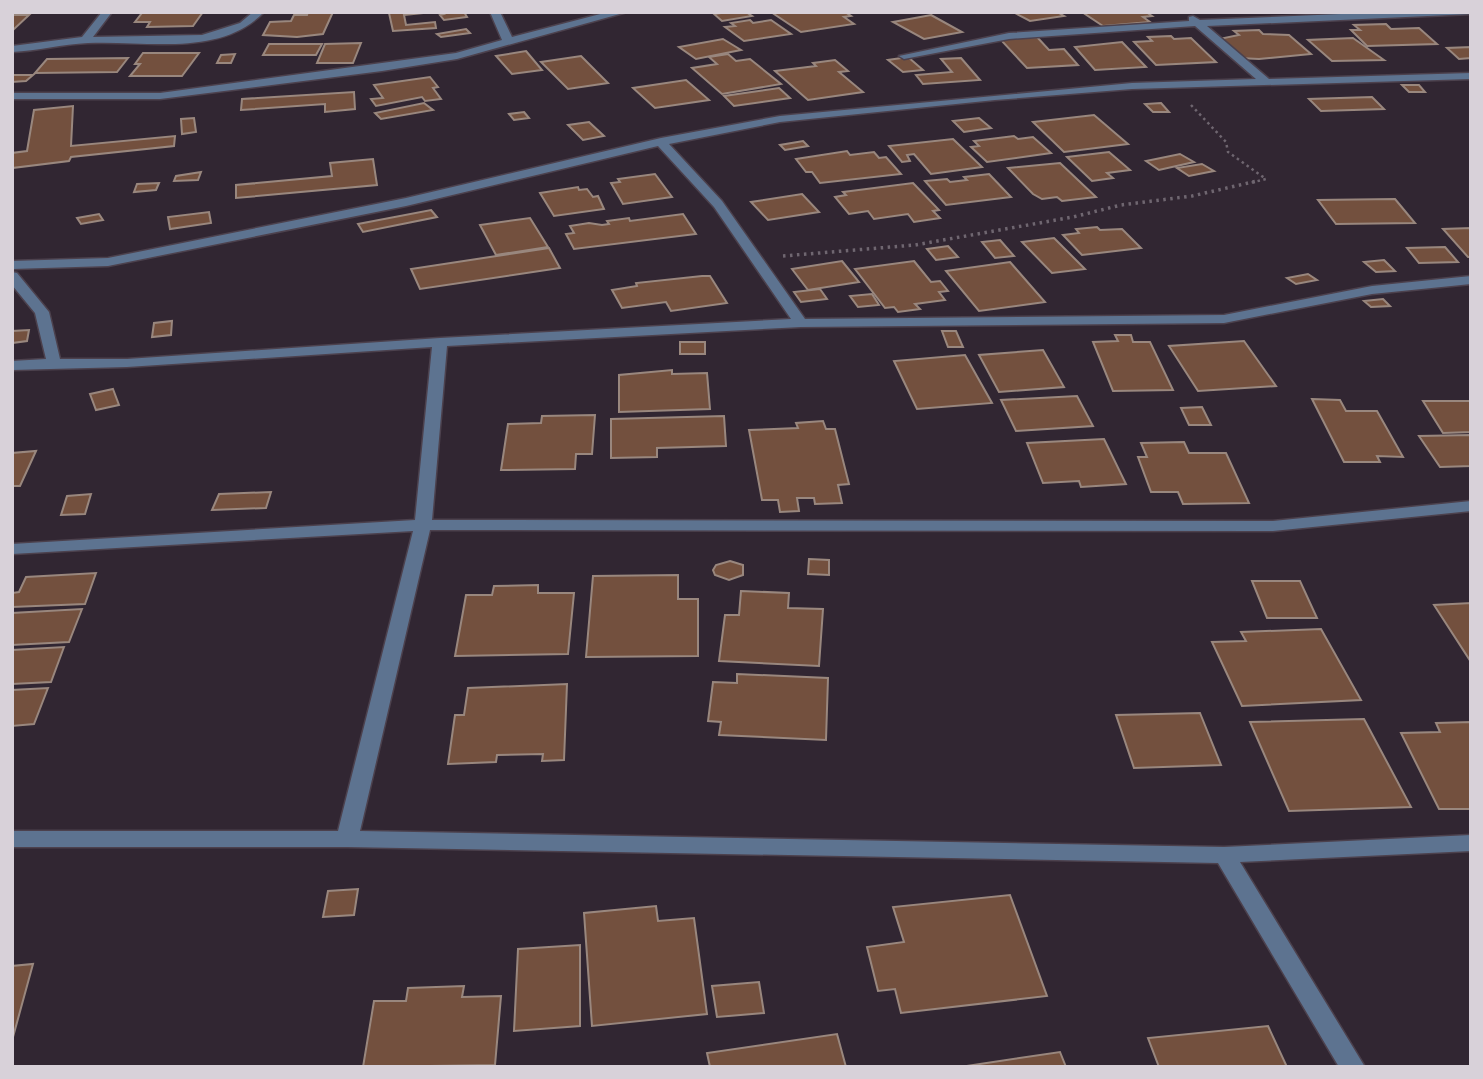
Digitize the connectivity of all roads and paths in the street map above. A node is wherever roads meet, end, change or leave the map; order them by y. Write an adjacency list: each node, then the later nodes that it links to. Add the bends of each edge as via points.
1 (107, 12): 8 (street)
2 (259, 12): 8 (street, via 249,24 226,35)
3 (495, 12): 9 (street)
4 (622, 12): 9 (street)
5 (1185, 12): 7 (street)
6 (1467, 12): 7 (street)
7 (1198, 23): 11 (street, via 1009,36); 13 (street)
8 (85, 40): 10 (street)
9 (509, 43): 15 (street, via 420,62 160,96)
10 (12, 49)
11 (904, 55)
12 (1471, 76): 13 (street)
13 (1266, 82): 14 (street)
14 (1172, 84): 16 (street, via 780,119); 17 (path, via 1226,142 1228,152 1266,179 915,246)
15 (12, 96)
16 (661, 142): 17 (street, via 718,204); 18 (street, via 406,202 108,262)
17 (757, 258): 21 (street)
18 (12, 265)
19 (12, 276): 23 (street, via 42,312)
20 (1471, 280): 21 (street, via 1372,290 1224,319)
21 (801, 324): 22 (street)
22 (440, 342): 23 (street, via 127,363); 26 (street)
23 (54, 363): 24 (street)
24 (12, 366)
25 (1471, 506): 26 (street, via 1273,526)
26 (424, 525): 27 (street); 29 (street)
27 (12, 549)
28 (12, 839): 29 (street)
29 (347, 839): 31 (street)
30 (1471, 843): 31 (street)
31 (1224, 855): 32 (street)
32 (1353, 1067)

